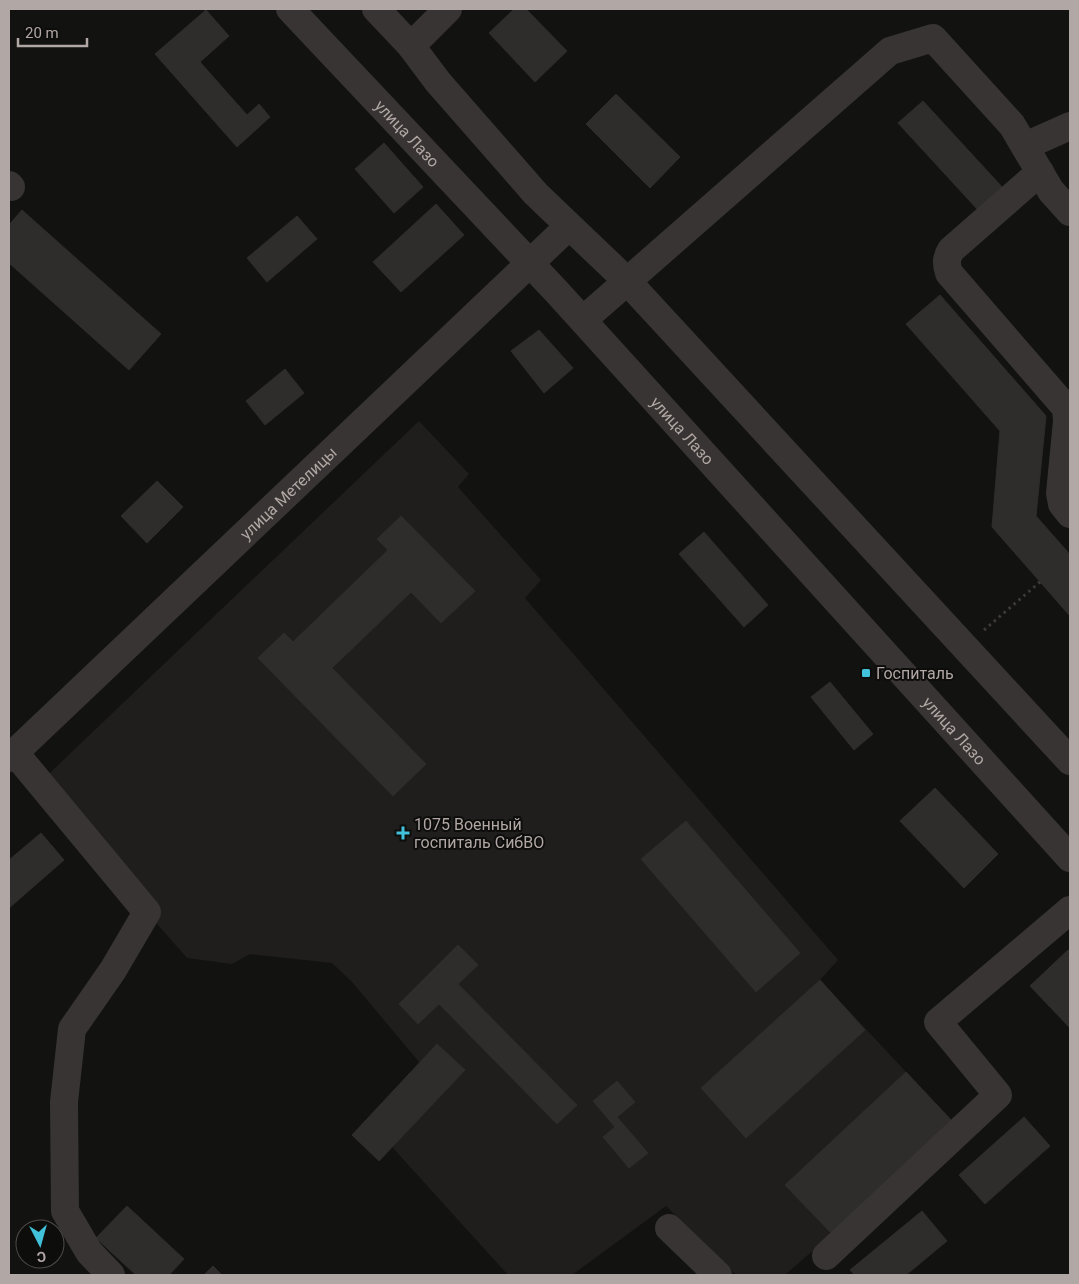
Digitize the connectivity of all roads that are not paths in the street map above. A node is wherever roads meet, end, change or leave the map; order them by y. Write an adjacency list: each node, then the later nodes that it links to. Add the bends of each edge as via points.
1 (290, 9): 10 (street, улица Лазо)
2 (376, 9): 4 (street)
3 (448, 9): 4 (street)
4 (411, 46): 9 (street, via 438,82)
5 (1070, 126): 6 (street)
6 (1025, 146): 7 (street); 11 (street, via 1012,125 933,38 890,51)
7 (1040, 172): 8 (street, via 1051,191); 13 (street, via 951,250 947,265 949,273 1066,408 1060,493 1062,504)
8 (1070, 212)
9 (568, 227): 10 (street, улица Метелицы); 11 (street)
10 (531, 263): 12 (street, улица Лазо); 14 (street, улица Метелицы)
11 (627, 281): 12 (street); 15 (street)
12 (583, 320): 16 (street, улица Лазо)
13 (1070, 514)
14 (12, 755): 20 (street, via 147,912 113,970 72,1029 64,1102 65,1210 89,1252)
15 (1070, 761)
16 (1070, 858)
17 (1070, 910): 19 (street, via 938,1022 998,1095)
18 (669, 1228): 21 (street)
19 (826, 1256)
20 (111, 1275)
21 (718, 1275)

